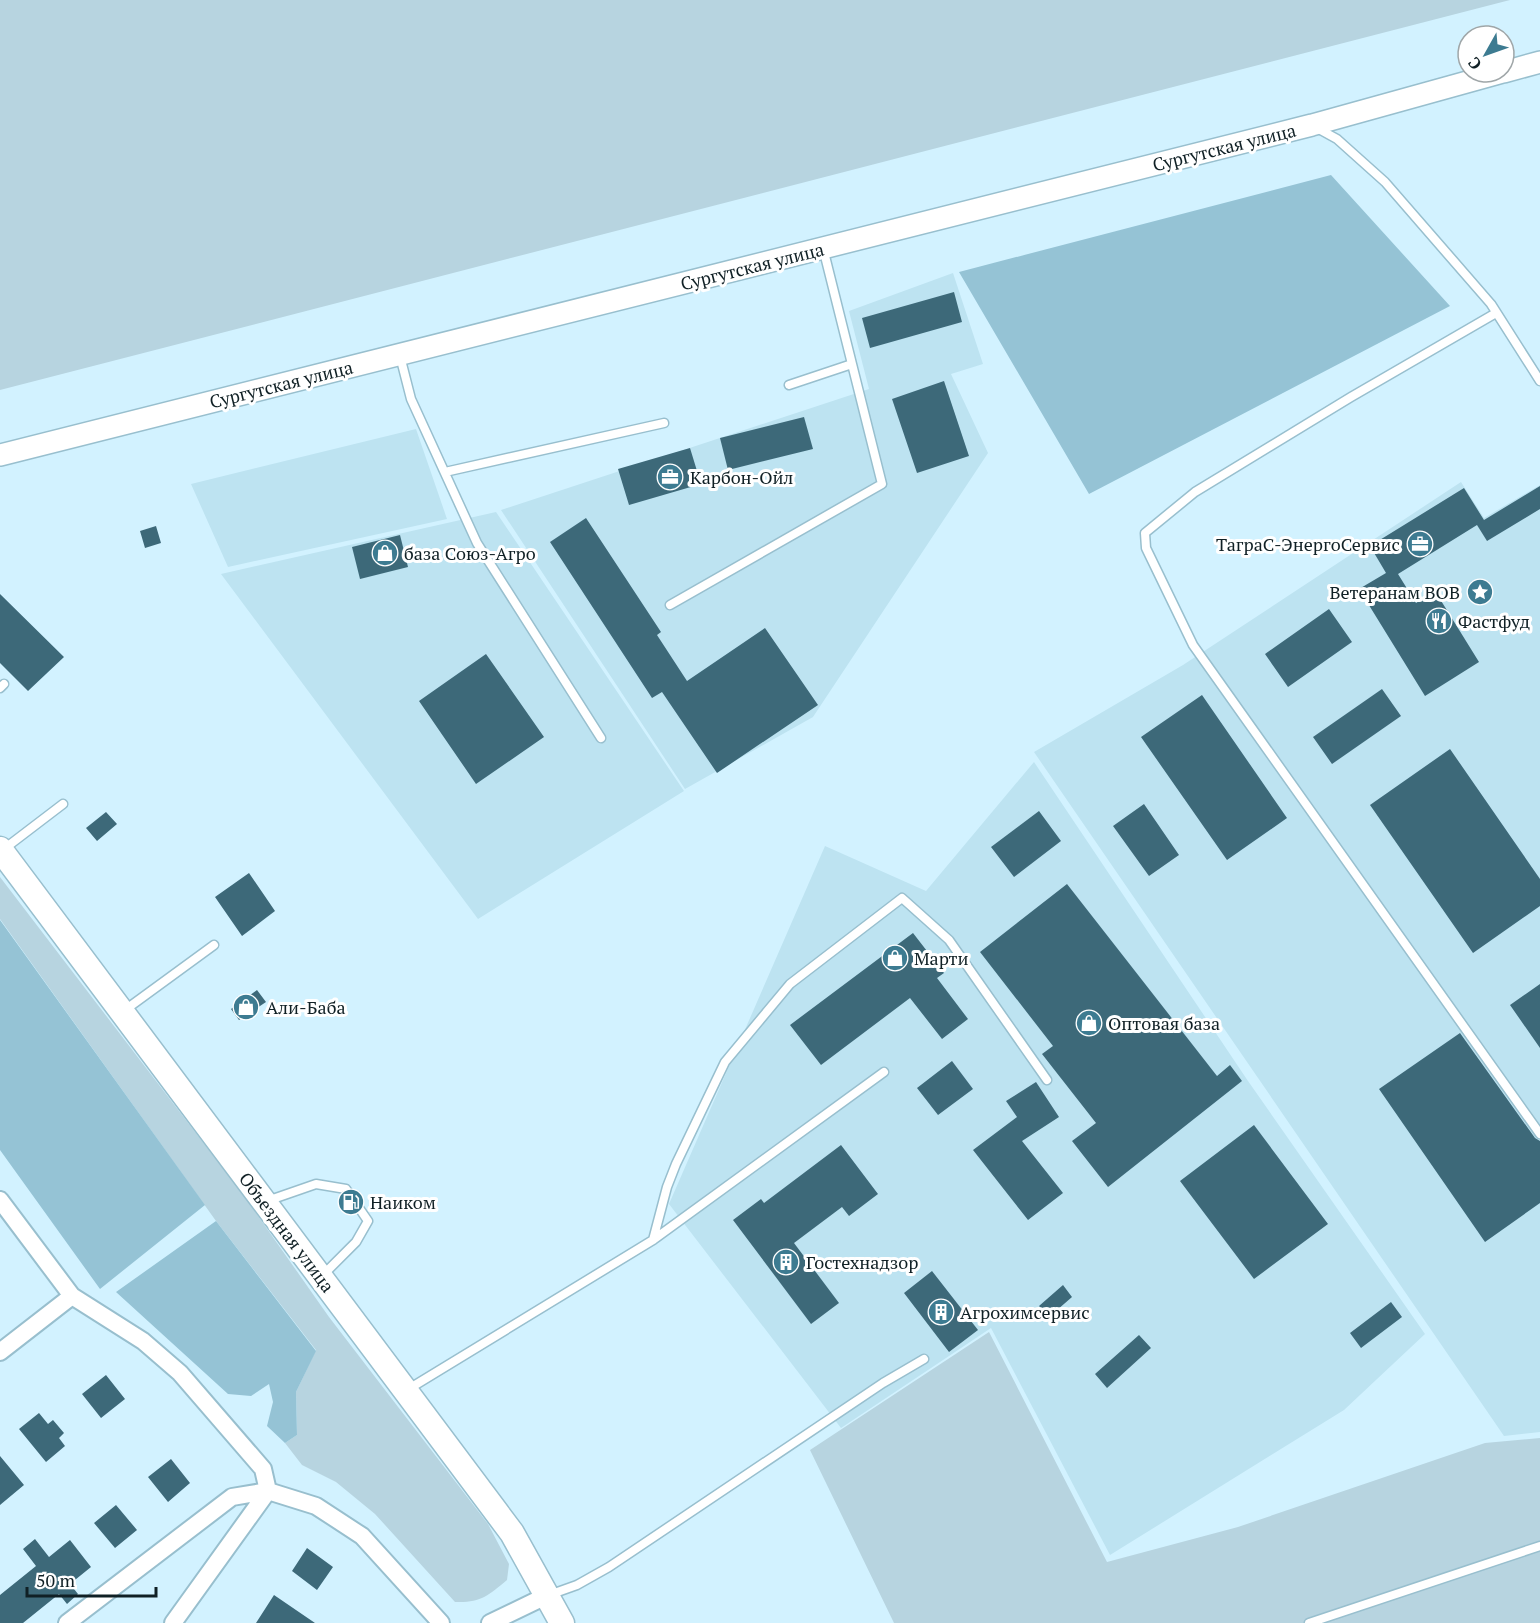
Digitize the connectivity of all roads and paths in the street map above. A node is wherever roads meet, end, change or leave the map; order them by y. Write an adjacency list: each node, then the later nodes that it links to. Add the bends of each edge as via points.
1 (1540, 62): 2 (street, Сургутская улица)
2 (1516, 69)
3 (1461, 84): 4 (street, Сургутская улица)
4 (1312, 125): 5 (street, Сургутская улица); 6 (lane, via 1337,139 1385,182)
5 (823, 248): 7 (street, Сургутская улица); 8 (lane)
6 (1497, 313): 9 (lane); 22 (lane, via 1195,492 1145,533 1146,548 1193,645)
7 (399, 354): 12 (street, Сургутская улица); 13 (lane, via 411,399)
8 (852, 364): 10 (lane); 14 (lane, via 882,484)
9 (1540, 381)
10 (789, 385)
11 (664, 423): 13 (lane)
12 (0, 455)
13 (445, 472): 15 (lane, via 477,543)
14 (670, 605)
15 (602, 738)
16 (63, 804): 17 (lane)
17 (1, 850): 19 (main road, Объездная улица)
18 (214, 945): 19 (lane)
19 (122, 1012): 24 (main road, Объездная улица)
20 (884, 1072): 25 (lane)
21 (1047, 1080): 25 (lane, via 949,940 902,898 790,984 725,1062 673,1171)
22 (1540, 1134)
23 (0, 1200): 27 (street)
24 (264, 1202): 26 (main road, Объездная улица); 26 (lane, via 316,1184 346,1189 368,1221 356,1242)
25 (653, 1240): 30 (lane)
26 (321, 1277): 30 (main road, Объездная улица)
27 (72, 1296): 28 (street); 31 (street, via 143,1341 180,1373)
28 (0, 1352)
29 (924, 1359): 35 (lane, via 609,1568)
30 (406, 1391): 35 (main road, Объездная улица, via 512,1533)
31 (263, 1469): 32 (street); 33 (street)
32 (268, 1491): 33 (street); 36 (street, via 232,1497); 37 (street)
33 (298, 1500): 38 (street, via 316,1506 362,1536)
34 (1540, 1546): 41 (lane)
35 (548, 1595): 39 (street); 40 (main road, Объездная улица)
36 (67, 1623)
37 (173, 1623)
38 (441, 1623)
39 (490, 1623)
40 (562, 1623)
41 (1309, 1623)

